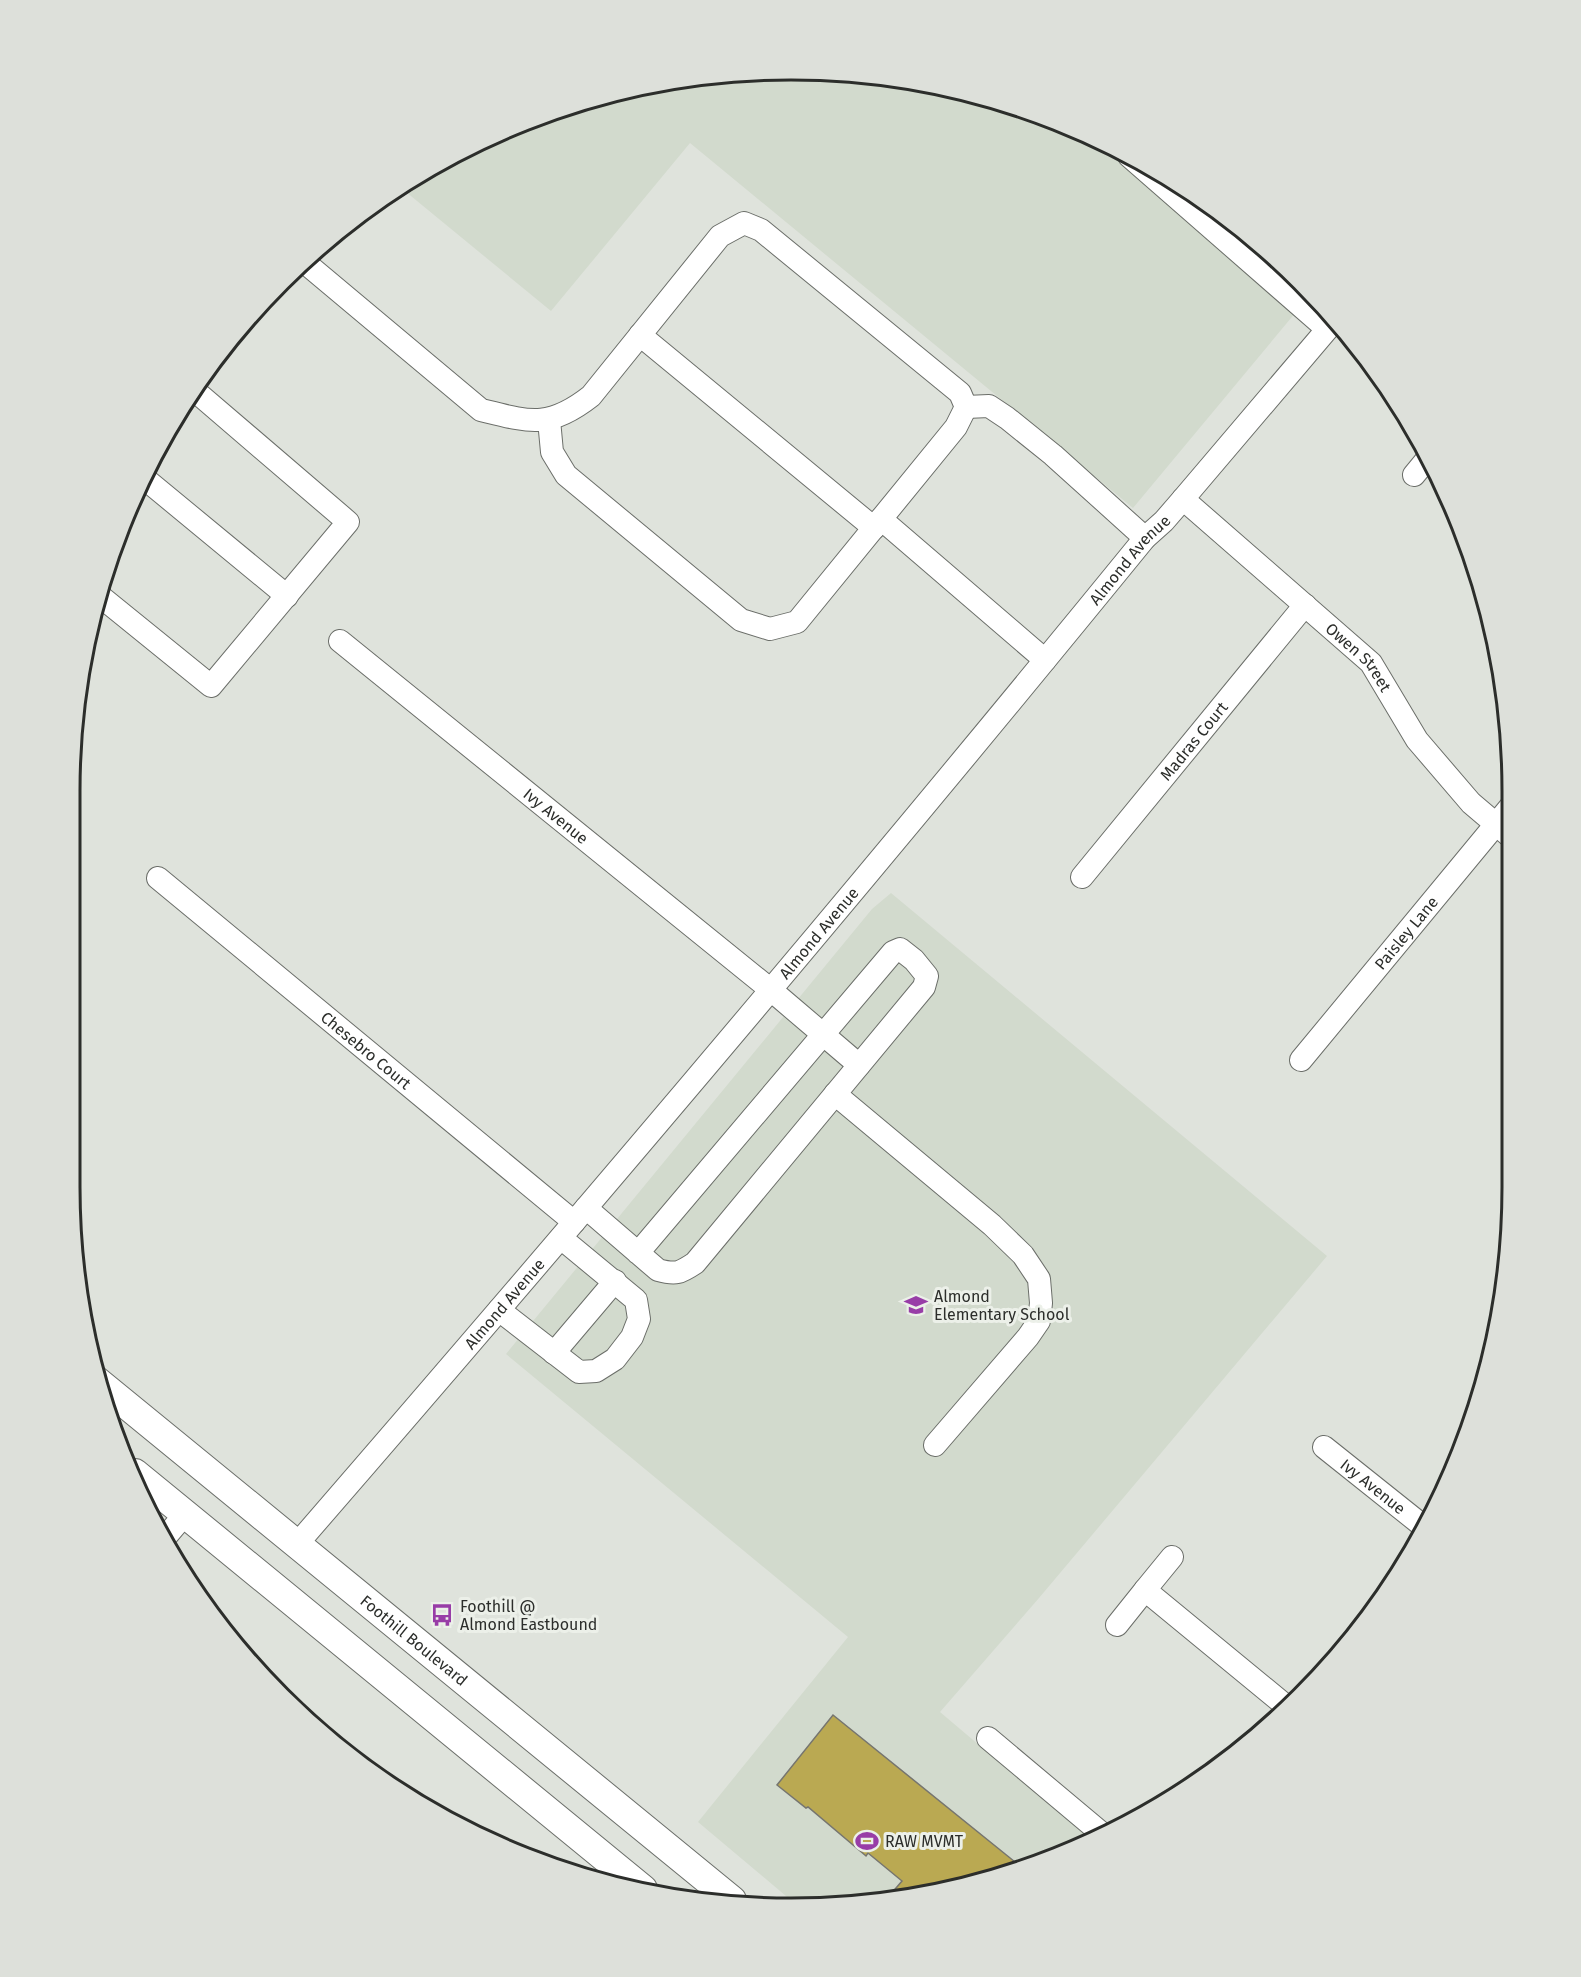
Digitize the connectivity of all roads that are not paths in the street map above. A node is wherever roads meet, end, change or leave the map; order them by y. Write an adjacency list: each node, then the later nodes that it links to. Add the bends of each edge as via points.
1 (1167, 188): 3 (street)
2 (311, 267): 8 (street, via 482,410)
3 (1312, 308)
4 (1329, 327): 10 (street, Almond Avenue)
5 (640, 335): 7 (street, via 720,236 744,223 761,230 960,393); 8 (street, via 591,396 571,412); 11 (street)
6 (199, 395): 13 (street, via 348,522)
7 (966, 407): 11 (street, via 956,427); 12 (street, via 989,406 1007,418)
8 (549, 420): 11 (street, via 552,452 566,475 741,620 770,629 797,622)
9 (150, 483): 13 (street)
10 (1183, 499): 12 (street, Almond Avenue); 15 (street, Owen Street)
11 (877, 523): 17 (street)
12 (1145, 538): 17 (street, Almond Avenue)
13 (287, 596): 14 (street, via 211,686)
14 (106, 601)
15 (1305, 605): 18 (street, Owen Street, via 1371,663 1417,741 1471,803); 21 (street, Madras Court)
16 (340, 641): 22 (street, Ivy Avenue)
17 (1045, 660): 22 (street, Almond Avenue)
18 (1502, 829)
19 (1502, 831): 24 (street, Paisley Lane)
20 (158, 878): 27 (street, Chesebro Court)
21 (1082, 878)
22 (771, 990): 23 (street, Ivy Avenue); 27 (street, Almond Avenue)
23 (823, 1035): 25 (street, Ivy Avenue); 25 (street, via 892,952 900,949 914,960 927,976 924,987); 28 (street)
24 (1301, 1060)
25 (859, 1065): 26 (street)
26 (835, 1094): 28 (street, via 695,1263 672,1274 658,1270); 33 (street, via 992,1225 1023,1255 1039,1279 1039,1321)
27 (574, 1223): 28 (street); 29 (street); 30 (street, Almond Avenue)
28 (639, 1253)
29 (615, 1281): 31 (street); 31 (street, via 636,1300 639,1318 632,1337 615,1359 596,1371 579,1372)
30 (499, 1310): 31 (street); 39 (street, Almond Avenue)
31 (554, 1353)
32 (110, 1392): 39 (main road, Foothill Boulevard)
33 (935, 1445)
34 (1324, 1447): 37 (street, Ivy Avenue)
35 (143, 1480): 36 (main road)
36 (185, 1514): 38 (street); 46 (main road)
37 (1417, 1521)
38 (170, 1532)
39 (298, 1543): 47 (main road, Foothill Boulevard)
40 (1172, 1557): 41 (street)
41 (1145, 1590): 42 (street); 43 (street)
42 (1117, 1625)
43 (1280, 1701)
44 (988, 1738): 45 (street)
45 (1095, 1829)
46 (632, 1879)
47 (725, 1894)

